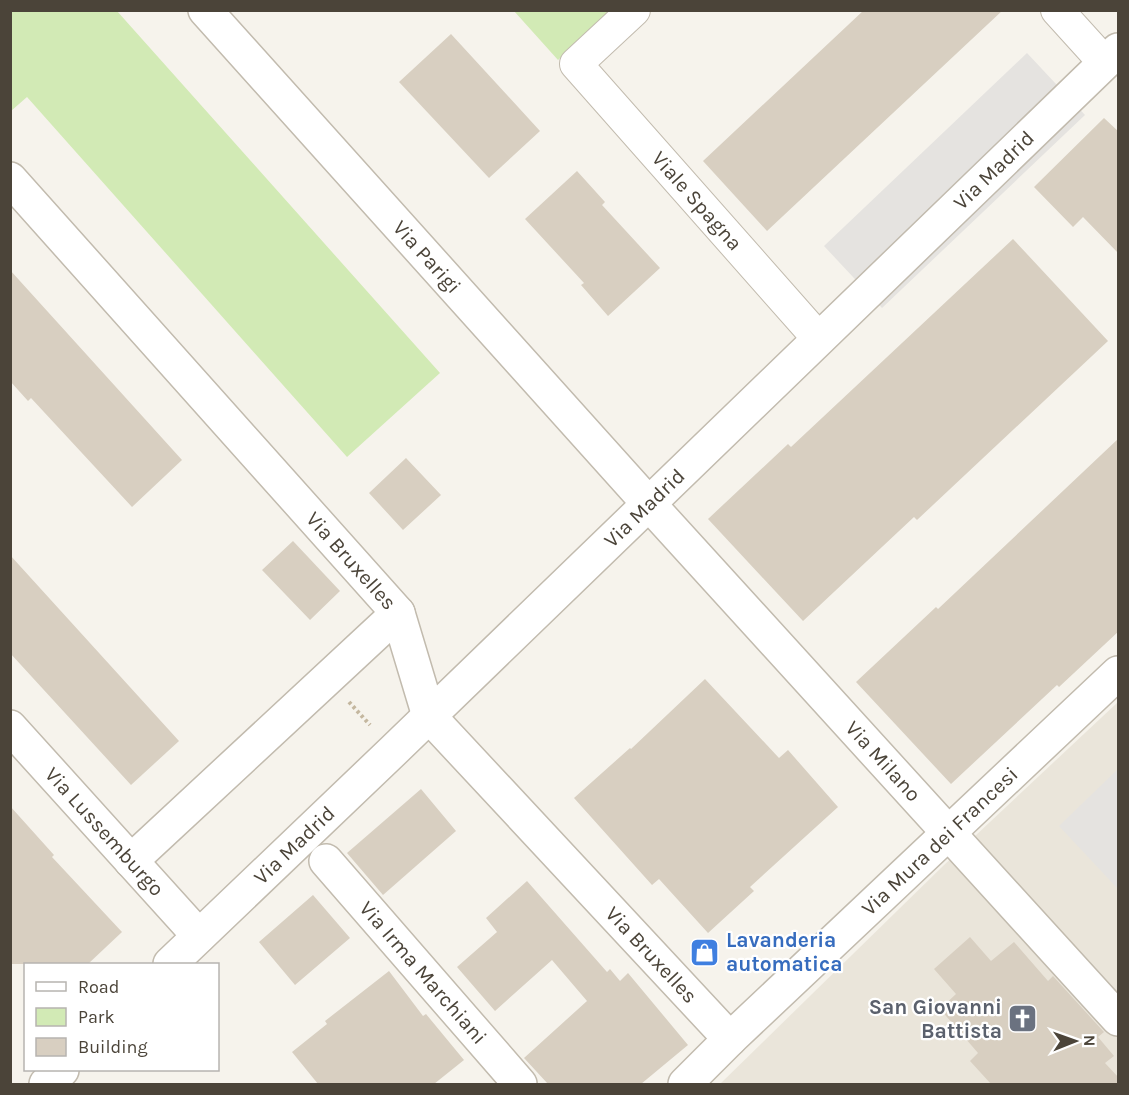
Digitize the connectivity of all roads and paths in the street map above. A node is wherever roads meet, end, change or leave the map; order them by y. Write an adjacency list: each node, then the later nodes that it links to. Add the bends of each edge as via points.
1 (205, 10): 7 (street, Via Parigi)
2 (634, 10): 6 (street, Viale Spagna, via 576,64)
3 (1056, 10): 4 (street)
4 (1112, 56): 6 (street, Via Madrid)
5 (10, 179): 8 (street, Via Bruxelles)
6 (819, 339): 7 (street, Via Madrid)
7 (649, 504): 11 (street, Via Madrid); 14 (street, Via Milano)
8 (398, 613): 10 (street); 11 (street, Via Bruxelles)
9 (1119, 674): 14 (street, Via Mura dei Francesi)
10 (328, 679): 13 (path); 15 (street)
11 (429, 716): 13 (street, Via Madrid); 20 (street, Via Bruxelles)
12 (10, 727): 15 (street, Via Lussemburgo)
13 (393, 751): 17 (street, Via Madrid)
14 (949, 833): 19 (street, Via Milano); 20 (street, Via Mura dei Francesi)
15 (131, 861): 17 (street, Via Lussemburgo)
16 (326, 861): 23 (street, Via Irma Marchiani)
17 (199, 936): 18 (street, Via Madrid)
18 (171, 963)
19 (1119, 1019)
20 (730, 1039): 24 (street, Via Mura dei Francesi)
21 (61, 1071): 22 (street)
22 (46, 1084)
23 (520, 1084)
24 (685, 1084)

